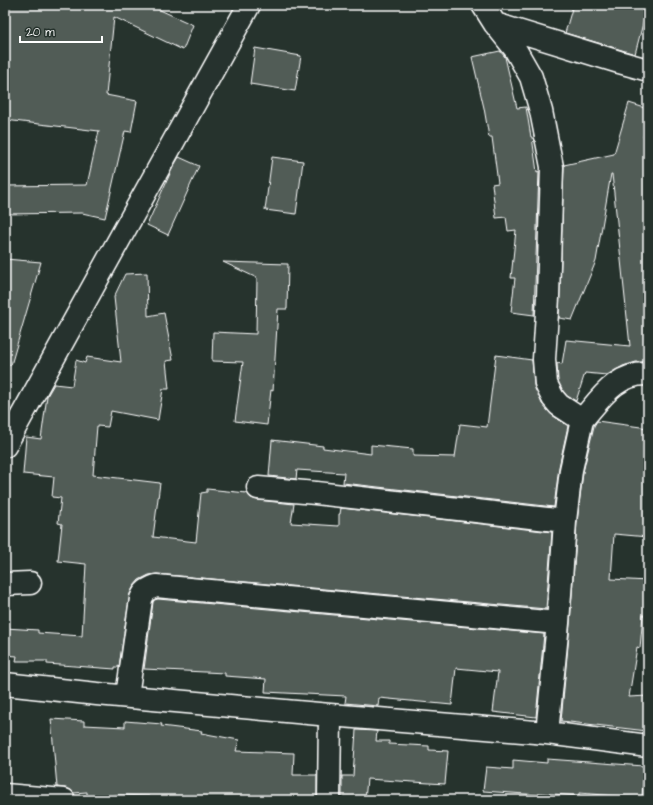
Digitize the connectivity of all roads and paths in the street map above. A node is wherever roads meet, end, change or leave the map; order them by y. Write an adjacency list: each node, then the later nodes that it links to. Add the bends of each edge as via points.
1 (249, 5): 7 (street)
2 (483, 5): 3 (street)
3 (495, 24): 4 (street); 6 (street, via 515,48 531,77 541,111 552,167 544,359 546,384 559,405)
4 (648, 70)
5 (648, 374): 6 (street, via 624,378 611,387)
6 (582, 420): 9 (street, via 571,470)
7 (5, 444)
8 (258, 488): 9 (street)
9 (565, 521): 12 (street)
10 (30, 583): 11 (street)
11 (5, 584)
12 (558, 623): 14 (street, via 156,586 144,592 141,599); 16 (street)
13 (5, 684): 14 (street)
14 (128, 696): 15 (street)
15 (330, 715): 16 (street); 20 (street)
16 (547, 733): 17 (street)
17 (648, 746)
18 (5, 795): 19 (street)
19 (57, 800)
20 (329, 800)

